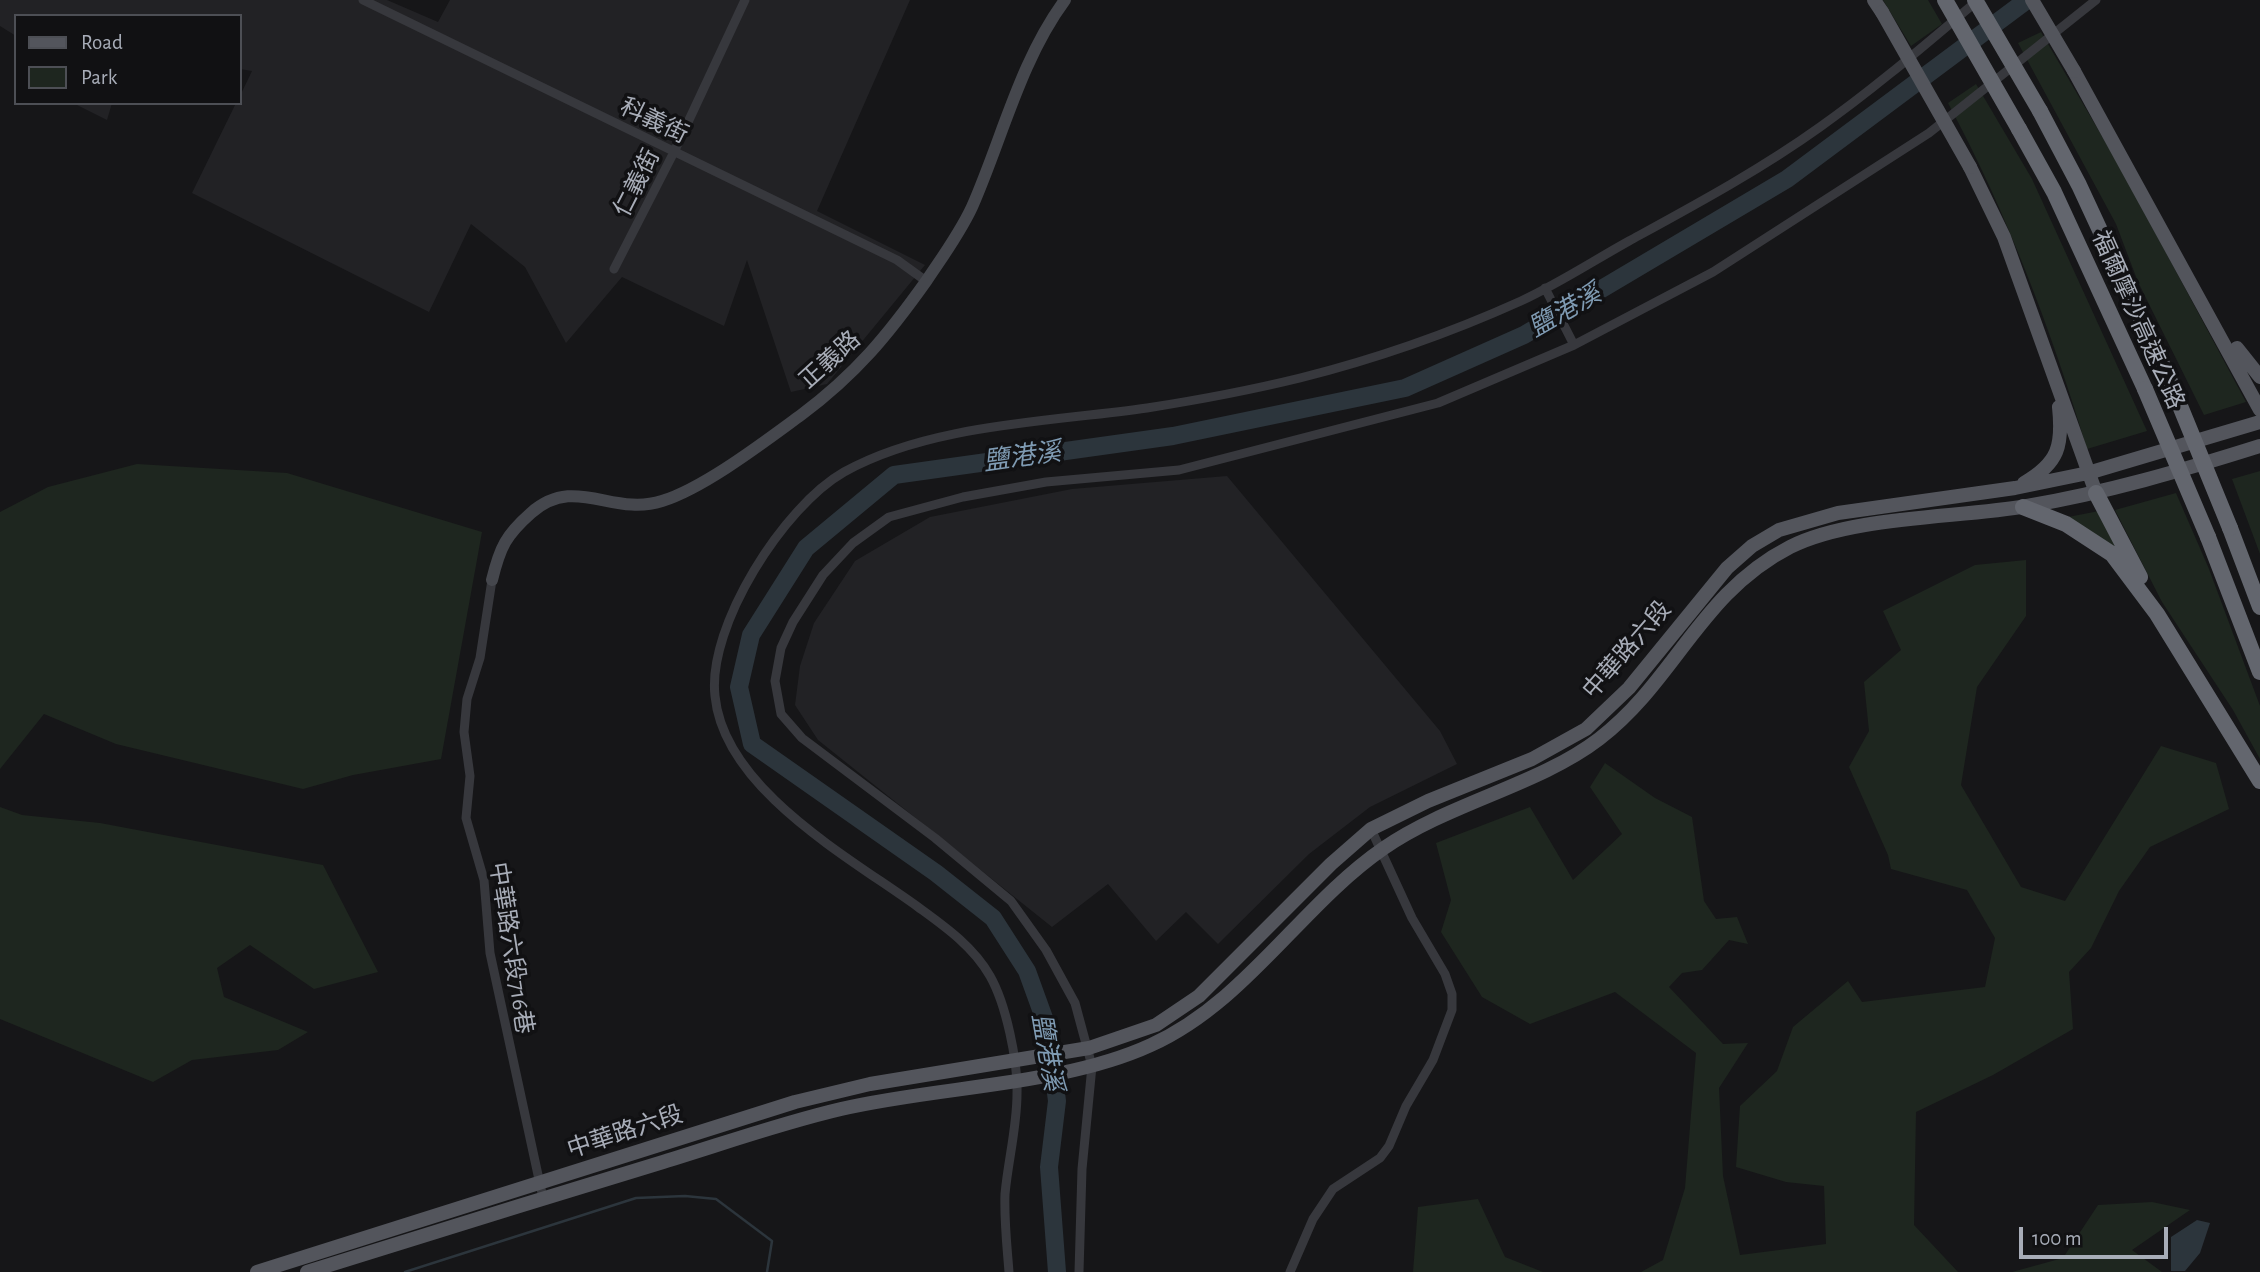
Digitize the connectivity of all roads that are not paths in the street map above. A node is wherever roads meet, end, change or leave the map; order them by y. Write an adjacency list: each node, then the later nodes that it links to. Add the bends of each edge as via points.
1 (363, 0): 9 (street, 科義街)
2 (745, 0): 9 (street, 仁義街)
3 (1065, 0): 11 (street, 正義路, via 1044,29 971,209)
4 (1945, 0): 27 (highway, 福爾摩沙高速公路, bridge, via 2054,192 2145,389)
5 (1976, 0): 12 (street, via 1820,128); 25 (highway, 福爾摩沙高速公路, bridge, via 2079,185 2169,379)
6 (2032, 0): 13 (main road, bridge)
7 (2096, 0): 14 (street, via 1929,133 1713,272)
8 (1878, 6): 15 (main road, bridge, via 1970,167 2004,237)
9 (674, 152): 10 (street, 仁義街); 11 (street, 科義街, via 897,260)
10 (614, 269)
11 (926, 281): 24 (street, 正義路, via 857,370 801,415 686,492 659,502 631,505 566,494 546,500 510,531)
12 (1545, 288): 14 (street); 32 (street, via 1411,346 1299,378 1151,407 986,428 875,455 835,477 776,538 732,610 716,664 714,692 720,722 740,760 769,795 957,937 977,958 1002,1005)
13 (2207, 309): 16 (main road); 17 (main road)
14 (1574, 345): 31 (street, via 1438,403 1179,470 1034,484 889,517 853,543 823,575 780,648 775,681 781,714 802,738 1012,901 1075,1003)
15 (2044, 348): 20 (main road); 21 (main road, via 2062,433 2055,457 2039,474)
16 (2260, 377)
17 (2260, 410)
18 (2260, 422): 20 (main road, 中華路六段)
19 (2260, 446): 22 (main road, 中華路六段)
20 (2088, 473): 21 (main road, 中華路六段); 22 (main road)
21 (2015, 488): 29 (main road, 中華路六段, via 1838,513 1779,530 1727,568 1629,688 1586,729 1532,759)
22 (2096, 493): 23 (main road, 中華路六段); 26 (highway)
23 (2023, 507): 26 (highway, via 2066,524 2112,554); 30 (main road, 中華路六段, via 1847,529 1790,547 1720,598 1643,697 1599,739)
24 (492, 580): 35 (street, 中華路六段716巷, via 480,658 467,699 464,732 470,776 466,818 484,880 490,953)
25 (2260, 607)
26 (2157, 614): 28 (highway)
27 (2260, 672)
28 (2260, 781)
29 (1371, 829): 30 (street); 31 (main road, 中華路六段, via 1199,996 1156,1025)
30 (1382, 849): 33 (main road, 中華路六段, via 1346,877 1210,1009 1149,1046); 41 (street, via 1412,918 1445,975 1452,1010 1390,1146 1380,1158 1333,1189)
31 (1089, 1048): 32 (main road, 中華路六段); 33 (street)
32 (1013, 1061): 34 (street); 35 (main road, 中華路六段, via 827,1093)
33 (1092, 1066): 34 (main road, 中華路六段); 40 (street)
34 (1016, 1079): 36 (main road, 中華路六段, via 835,1110); 39 (street, via 1005,1201)
35 (540, 1184): 36 (street, 中華路六段716巷); 37 (main road, 中華路六段)
36 (543, 1198): 38 (main road, 中華路六段)
37 (257, 1272)
38 (307, 1272)
39 (1009, 1272)
40 (1079, 1272)
41 (1290, 1272)

